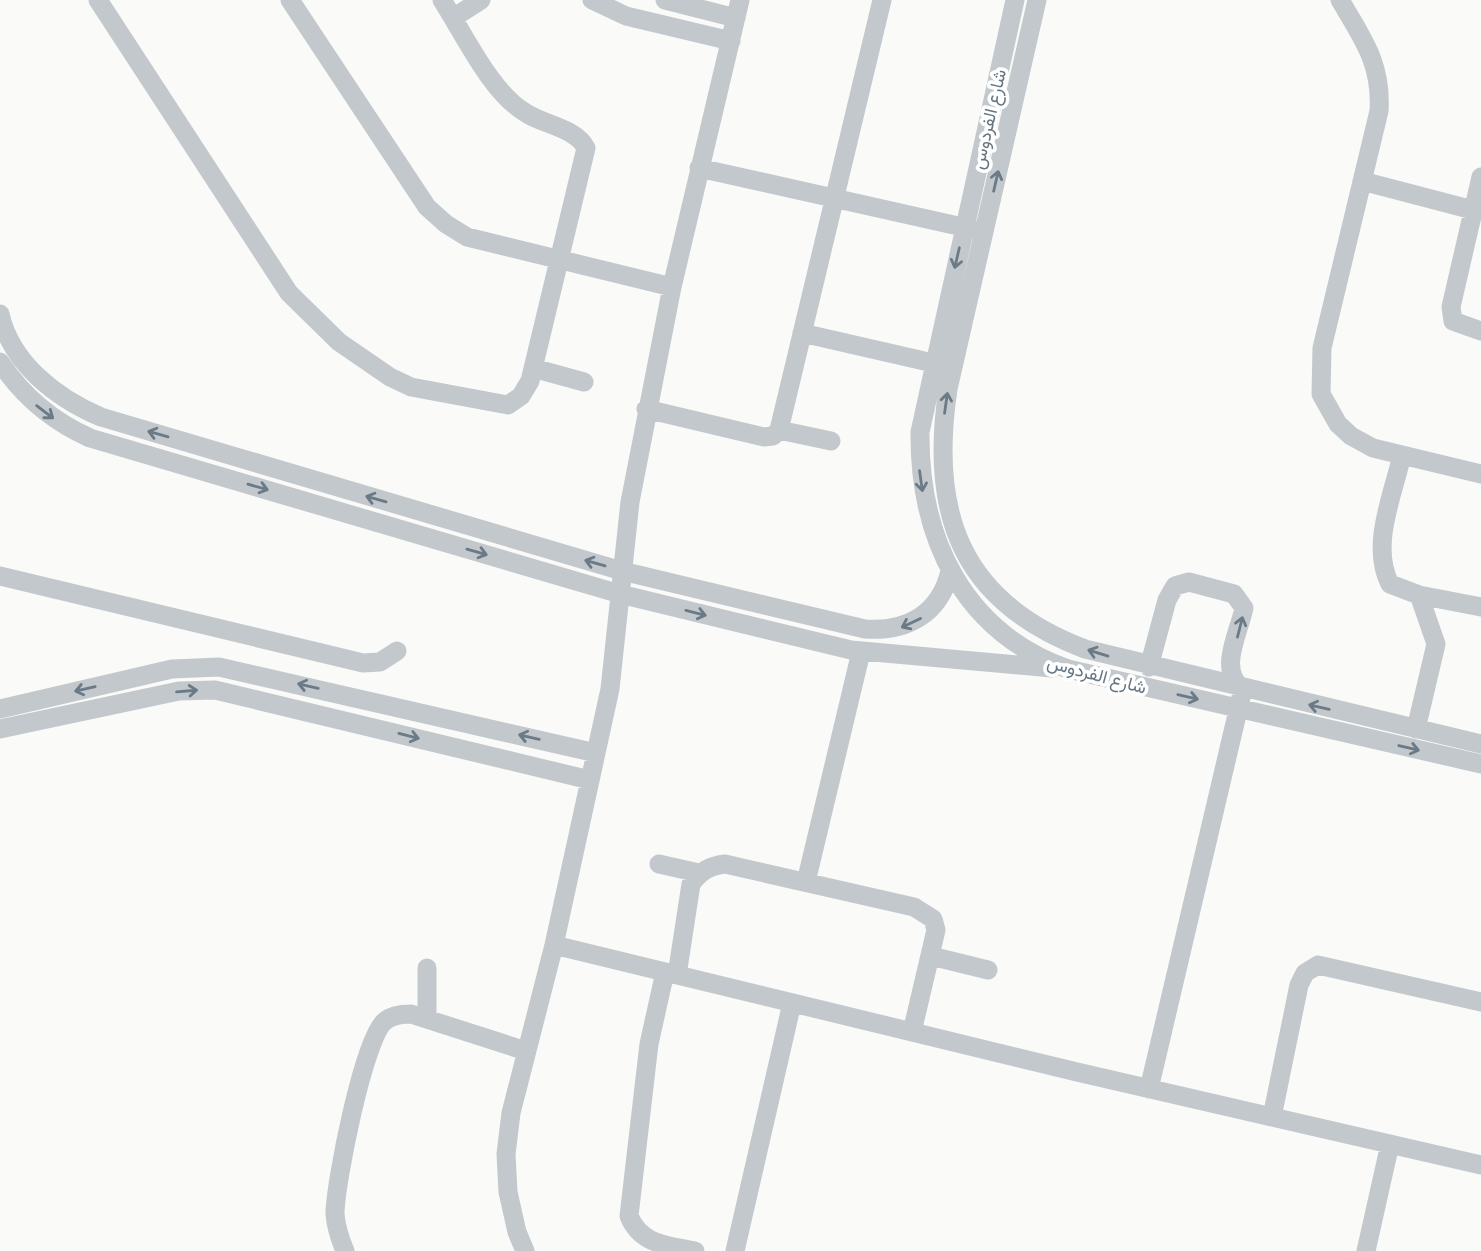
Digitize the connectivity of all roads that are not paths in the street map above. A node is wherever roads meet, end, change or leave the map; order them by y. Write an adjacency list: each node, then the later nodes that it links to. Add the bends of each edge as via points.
1 (98, 0): 28 (street, via 289,293 339,342 411,387 497,405 508,405 522,396)
2 (290, 0): 21 (street, via 427,207 467,237)
3 (442, 0): 12 (street)
4 (481, 0): 12 (street)
5 (592, 0): 13 (street, via 625,16)
6 (664, 0): 11 (street)
7 (882, 0): 17 (street)
8 (1015, 0): 19 (street, شارع الفردوس)
9 (1037, 0): 20 (street, شارع الفردوس, one-way to 9)
10 (1340, 0): 16 (street, via 1368,47 1381,85)
11 (738, 9): 13 (street)
12 (453, 18): 21 (street, via 505,96 523,112 578,136 586,148)
13 (731, 41): 14 (street)
14 (699, 168): 17 (street); 22 (street)
15 (1481, 177): 18 (street)
16 (1362, 181): 18 (street); 33 (street, via 1322,348 1321,394 1351,436 1373,448)
17 (834, 198): 19 (street); 25 (street)
18 (1473, 210): 24 (street, via 1451,307 1453,321)
19 (964, 227): 20 (street); 27 (street, شارع الفردوس, one-way to 27)
20 (984, 232): 43 (street, شارع الفردوس, one-way to 20, via 1085,649 1025,622 975,570 959,541 947,507 941,433)
21 (559, 260): 22 (street); 28 (street)
22 (672, 288): 30 (street)
23 (0, 314): 35 (street, one-way to 23, via 101,417 68,401 40,379 12,344)
24 (1481, 331)
25 (802, 333): 27 (street); 31 (street)
26 (0, 362): 38 (street, one-way to 38, via 30,400 90,438)
27 (933, 363): 36 (street, شارع الفردوس, one-way to 36, via 920,432 920,473 927,514)
28 (533, 368): 29 (street)
29 (584, 382)
30 (646, 409): 31 (street, via 764,437); 35 (street)
31 (779, 430): 32 (street)
32 (831, 441)
33 (1402, 455): 34 (street); 39 (street, via 1380,552 1390,584)
34 (1481, 474)
35 (622, 571): 36 (street, one-way to 35, via 943,594 929,612 907,625 882,630); 38 (street)
36 (950, 571): 44 (street, شارع الفردوس, via 990,621 1014,642 1038,658)
37 (0, 576): 41 (street, via 363,663 380,662)
38 (620, 594): 42 (street, one-way to 42); 51 (street, via 610,690)
39 (1419, 595): 40 (street); 49 (street, via 1436,644)
40 (1481, 607)
41 (397, 651)
42 (861, 652): 44 (street); 56 (street)
43 (1149, 667): 45 (street, شارع الفردوس); 45 (street, one-way to 43, via 1233,680 1229,665 1244,608 1234,594 1189,582 1175,586 1167,600)
44 (1068, 669): 47 (street, شارع الفردوس, one-way to 47)
45 (1242, 689): 47 (street); 49 (street, شارع الفردوس, one-way to 45)
46 (0, 709): 51 (street, one-way to 46, via 219,667 172,669)
47 (1238, 709): 52 (street, شارع الفردوس, one-way to 52); 67 (street)
48 (0, 729): 53 (street, one-way to 53, via 179,691 215,690)
49 (1416, 729): 50 (street, شارع الفردوس)
50 (1481, 744)
51 (596, 753): 53 (street)
52 (1481, 764)
53 (590, 780): 57 (street)
54 (659, 864): 55 (street)
55 (699, 873): 56 (street, via 725,864); 61 (street, via 691,884)
56 (806, 882): 58 (street, via 925,911 936,930)
57 (554, 945): 61 (street); 66 (street)
58 (931, 956): 60 (street); 65 (street)
59 (427, 968): 64 (street)
60 (988, 970)
61 (671, 973): 63 (street); 73 (street, via 649,1044 629,1216 646,1240)
62 (1481, 1002): 68 (street, via 1318,965 1299,985)
63 (792, 1003): 65 (street); 74 (street)
64 (427, 1018): 66 (street); 71 (street, via 402,1014 385,1021 370,1046 336,1195 336,1226)
65 (912, 1032): 67 (street)
66 (526, 1051): 72 (street, via 506,1154 508,1192)
67 (1149, 1089): 68 (street)
68 (1272, 1117): 69 (street)
69 (1390, 1144): 70 (street); 75 (street)
70 (1481, 1165)
71 (345, 1251)
72 (525, 1251)
73 (695, 1251)
74 (735, 1251)
75 (1366, 1251)

